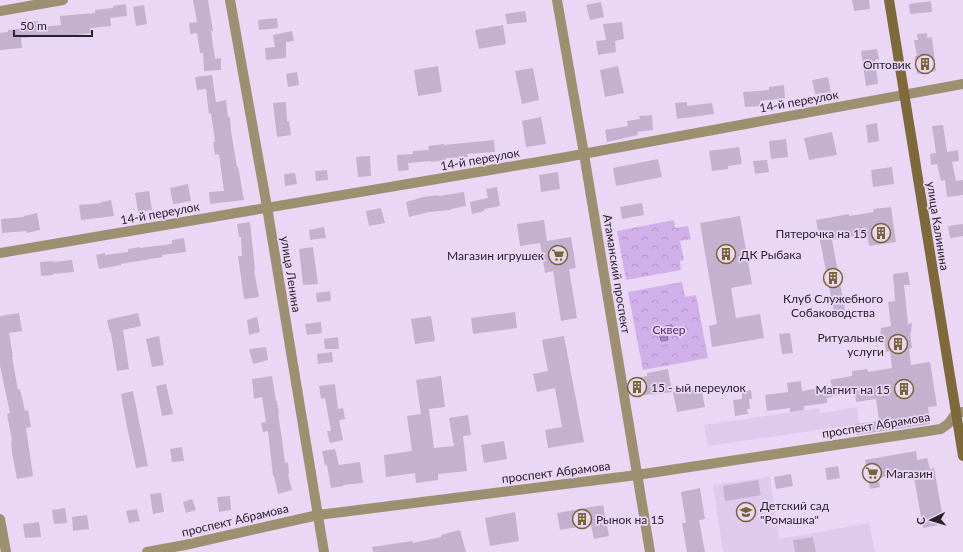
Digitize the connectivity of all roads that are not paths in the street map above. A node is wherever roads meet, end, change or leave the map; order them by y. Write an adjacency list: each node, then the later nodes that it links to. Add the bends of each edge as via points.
1 (63, 0): 5 (street)
2 (230, 0): 9 (street, улица Ленина)
3 (557, 0): 8 (street, Атаманский проспект)
4 (889, 0): 7 (main road, улица Калинина)
5 (0, 11)
6 (963, 84): 7 (street, 14-й переулок)
7 (904, 95): 8 (street, 14-й переулок); 11 (main road, улица Калинина)
8 (584, 154): 9 (street, 14-й переулок); 13 (street, Атаманский проспект)
9 (268, 207): 10 (street, 14-й переулок); 14 (street, улица Ленина)
10 (0, 253)
11 (959, 413): 12 (main road, улица Калинина); 13 (street, проспект Абрамова, via 941,429)
12 (963, 456)
13 (637, 475): 14 (street, проспект Абрамова); 19 (street, Атаманский проспект)
14 (318, 515): 17 (street, проспект Абрамова); 18 (street, улица Ленина)
15 (0, 519): 16 (street)
16 (6, 552)
17 (147, 552)
18 (324, 552)
19 (650, 552)

